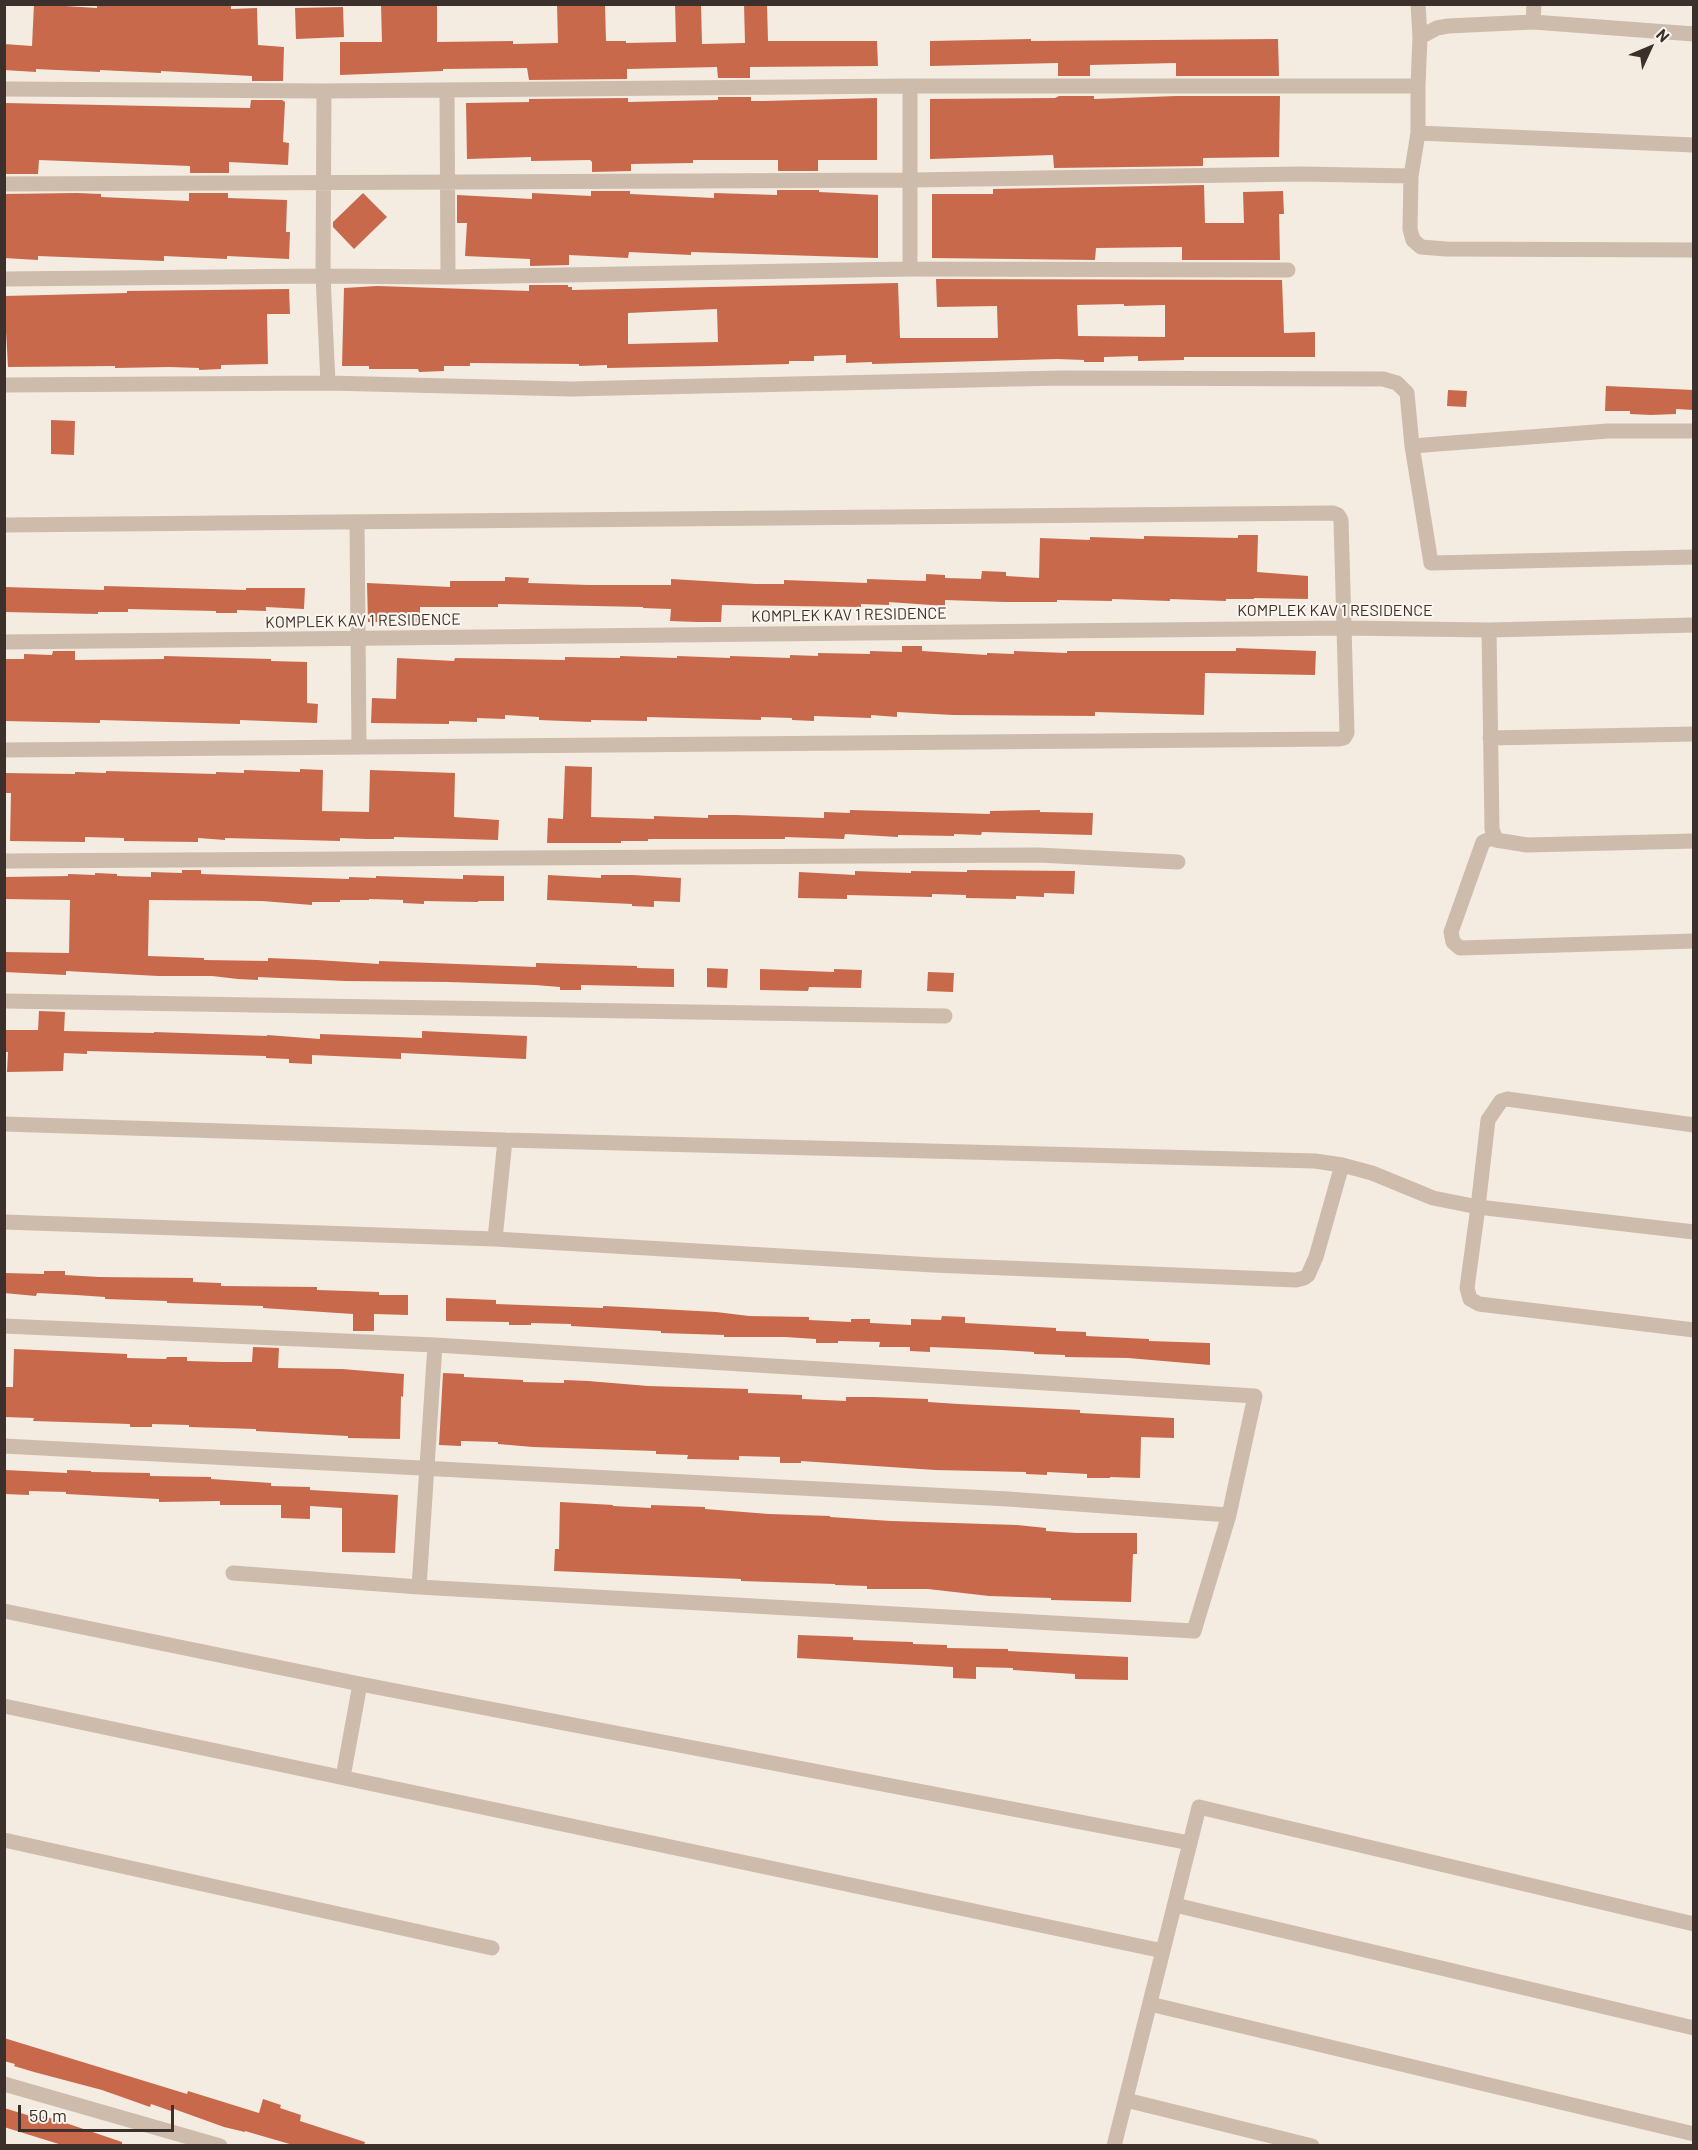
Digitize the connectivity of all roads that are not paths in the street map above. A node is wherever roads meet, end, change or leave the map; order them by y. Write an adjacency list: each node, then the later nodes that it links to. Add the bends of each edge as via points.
1 (1418, 4): 5 (street)
2 (1534, 4): 3 (street)
3 (1533, 22): 4 (street); 5 (street, via 1448,26)
4 (1694, 34)
5 (1420, 37): 7 (street)
6 (910, 86): 7 (street); 9 (street); 14 (street)
7 (1418, 86): 11 (street)
8 (4, 90): 10 (street)
9 (447, 90): 10 (street); 16 (street)
10 (324, 91): 15 (street)
11 (1418, 133): 12 (street); 13 (street)
12 (1694, 145)
13 (1411, 176): 14 (street); 18 (street, via 1410,229 1413,240 1421,247)
14 (911, 180): 16 (street); 19 (street)
15 (323, 183): 16 (street); 17 (street); 21 (street)
16 (448, 183): 22 (street)
17 (4, 184)
18 (1694, 250)
19 (910, 269): 20 (street); 22 (street)
20 (1288, 270)
21 (323, 276): 22 (street); 23 (street); 24 (street)
22 (448, 278)
23 (4, 279)
24 (328, 383): 25 (street); 27 (street, via 570,389 1060,378 1383,379 1397,382 1407,393)
25 (4, 386)
26 (1694, 431): 27 (street, via 1608,431)
27 (1412, 446): 30 (street, via 1431,563)
28 (357, 522): 29 (street); 32 (street, via 1333,513 1341,520); 34 (street)
29 (4, 525)
30 (1694, 557)
31 (1694, 625): 33 (street, KOMPLEK KAV 1 RESIDENCE)
32 (1342, 628): 33 (street, KOMPLEK KAV 1 RESIDENCE); 34 (street, KOMPLEK KAV 1 RESIDENCE); 38 (street, via 1347,733 1339,739)
33 (1489, 630): 37 (street)
34 (359, 639): 35 (street, KOMPLEK KAV 1 RESIDENCE); 38 (street)
35 (4, 642)
36 (1694, 734): 37 (street)
37 (1490, 738): 40 (street)
38 (359, 746): 39 (street)
39 (4, 750)
40 (1494, 837): 41 (street, via 1527,845); 44 (street, via 1483,842 1451,932 1453,942 1460,948)
41 (1694, 842)
42 (4, 861): 43 (street, via 1038,855)
43 (1178, 862)
44 (1694, 941)
45 (4, 1001): 46 (street)
46 (945, 1016)
47 (4, 1124): 49 (street)
48 (1694, 1125): 51 (street, via 1501,1101 1488,1120)
49 (506, 1140): 50 (street); 54 (street)
50 (1342, 1164): 51 (street, via 1433,1198); 54 (street, via 1316,1257 1308,1275 1296,1280)
51 (1478, 1207): 53 (street); 56 (street, via 1467,1288 1468,1296 1475,1302)
52 (4, 1222): 54 (street)
53 (1694, 1232)
54 (495, 1239)
55 (4, 1326): 57 (street)
56 (1694, 1330)
57 (435, 1345): 59 (street); 60 (street, via 1255,1396)
58 (4, 1446): 59 (street)
59 (427, 1469): 60 (street, via 997,1498); 62 (street)
60 (1229, 1515): 62 (street, via 1194,1631)
61 (233, 1573): 62 (street)
62 (419, 1587)
63 (4, 1611): 64 (street)
64 (360, 1684): 66 (street); 68 (street)
65 (4, 1706): 66 (street)
66 (344, 1777): 72 (street)
67 (4, 1840): 71 (street)
68 (1190, 1843): 69 (street); 70 (street, via 1199,1807)
69 (1175, 1905): 72 (street); 74 (street)
70 (1694, 1924)
71 (492, 1948)
72 (1163, 1951): 73 (street)
73 (1150, 2004): 76 (street); 77 (street)
74 (1694, 2028)
75 (4, 2084): 78 (street)
76 (1125, 2100): 79 (street); 80 (street)
77 (1694, 2133)
78 (220, 2145)
79 (1114, 2145)
80 (1312, 2145)

